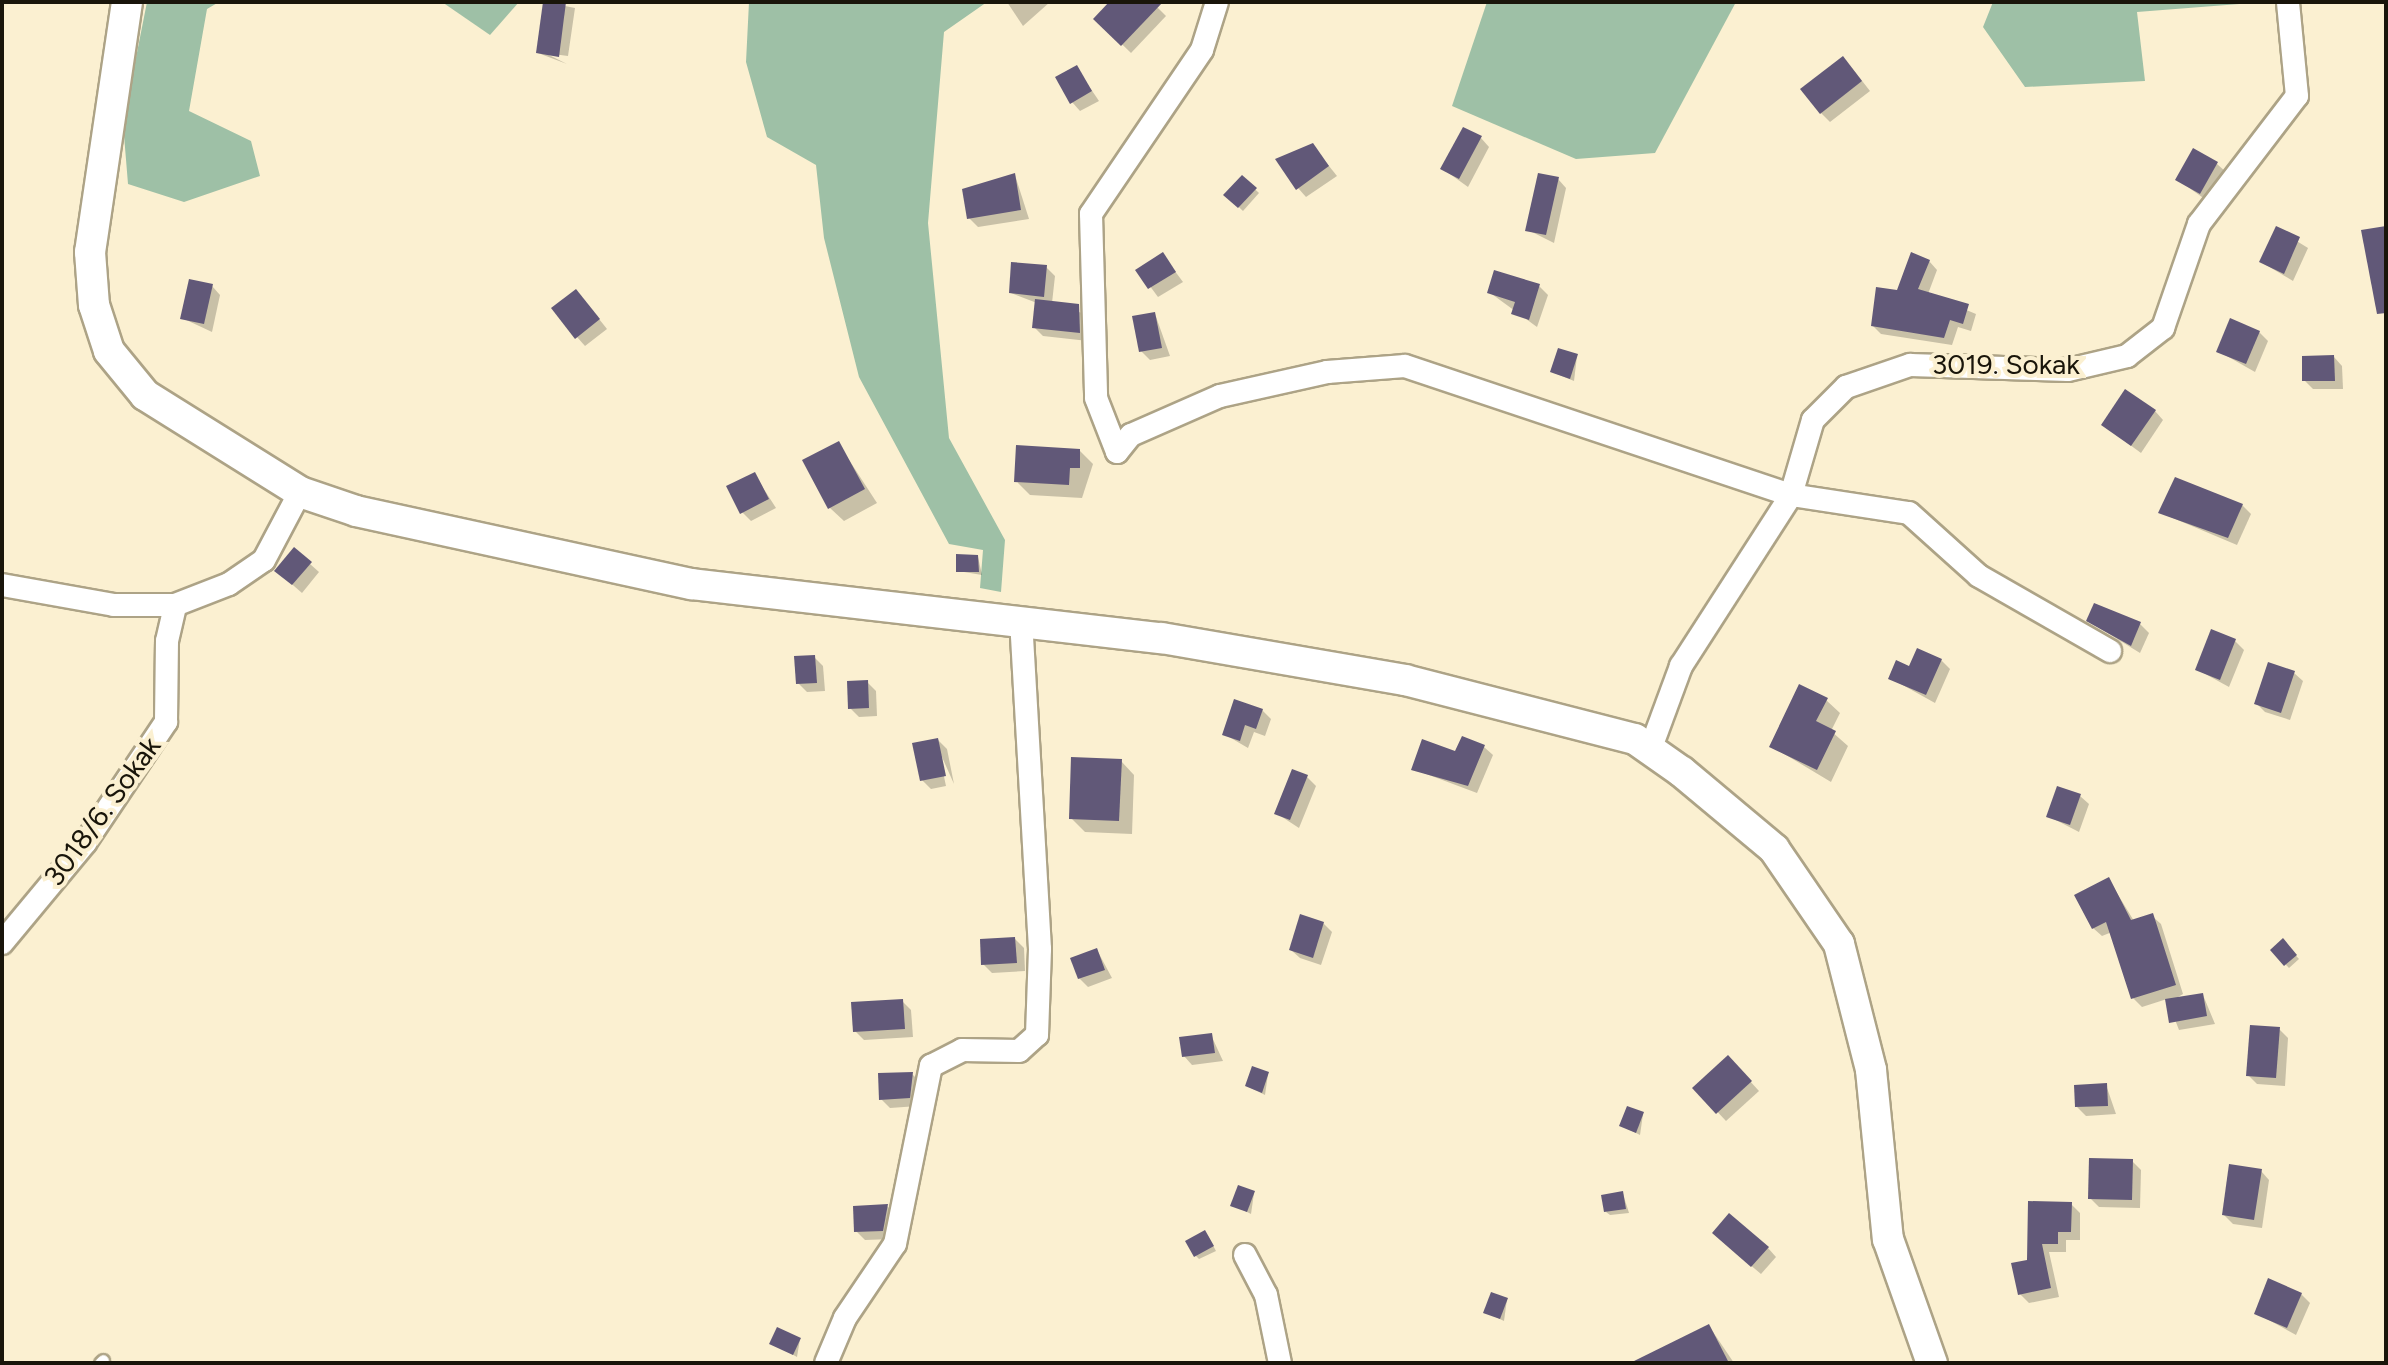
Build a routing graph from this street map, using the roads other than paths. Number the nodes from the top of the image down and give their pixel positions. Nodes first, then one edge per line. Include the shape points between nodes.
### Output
1 (127, 2) edge
2 (1217, 2) edge
3 (2288, 2) edge
4 (300, 492) junction
5 (1791, 495) junction
6 (2, 585) edge
7 (175, 605) junction
8 (1021, 621) junction
9 (2110, 651) dead end
10 (1650, 750) junction
11 (2, 943) edge
12 (1245, 1255) dead end
13 (826, 1363) edge
14 (1280, 1363) edge
15 (1932, 1363) edge

1 - 4 street via 90,252 94,305 109,351 145,395
2 - 5 street via 1202,50 1091,214 1096,398 1117,452 1131,435 1220,396 1327,372 1405,366
3 - 5 street, 3019. Sokak via 2297,96 2199,224 2163,328 2127,356 2068,370 1910,365 1846,387 1813,420
4 - 7 street via 264,560 229,584
4 - 8 street via 356,511 692,584
5 - 9 street via 1909,513 1979,576
5 - 10 street, 3019. Sokak via 1681,666
6 - 7 street via 114,605
7 - 11 street, 3018/6. Sokak via 167,641 166,722 85,843
8 - 10 street via 1405,680 1635,739
8 - 13 street via 1040,949 1037,1035 1019,1051 962,1050 931,1066 895,1244 845,1318
10 - 15 street via 1774,849 1839,944 1871,1070 1888,1239
12 - 14 street via 1266,1295

